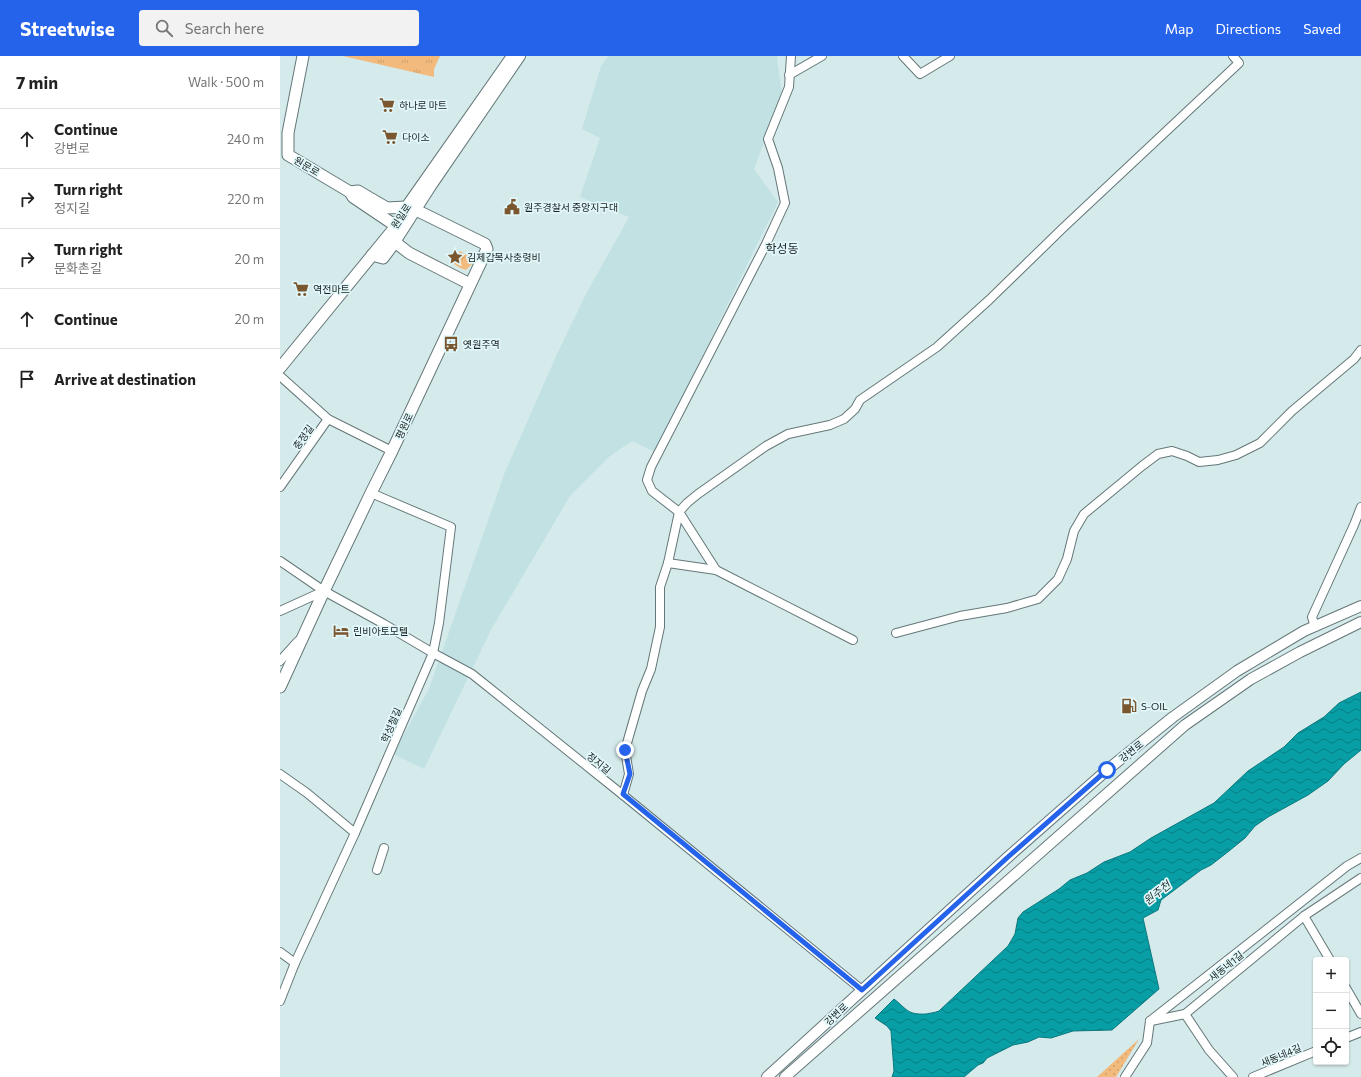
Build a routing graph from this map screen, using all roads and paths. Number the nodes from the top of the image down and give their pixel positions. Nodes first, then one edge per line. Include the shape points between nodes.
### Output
1 (304, 56) edge
2 (512, 56) edge
3 (520, 56) edge
4 (791, 56) edge
5 (822, 56) edge
6 (903, 56) edge
7 (950, 56) edge
8 (1233, 56) edge
9 (789, 75) junction
10 (284, 154) edge
11 (350, 192) junction
12 (411, 209) junction
13 (396, 226) junction
14 (395, 242) junction
15 (372, 255) junction
16 (470, 284) junction
17 (1361, 350) edge
18 (280, 368) edge
19 (280, 376) edge
20 (328, 419) junction
21 (392, 451) junction
22 (280, 487) edge
23 (371, 493) junction
24 (1361, 507) edge
25 (679, 512) junction
26 (280, 561) edge
27 (668, 563) junction
28 (716, 570) junction
29 (324, 591) junction
30 (1361, 606) edge
31 (280, 611) edge
32 (1361, 622) edge
33 (1315, 627) junction
34 (896, 633) dead end
35 (304, 634) junction
36 (853, 640) dead end
37 (433, 653) junction
38 (280, 661) edge
39 (280, 687) edge
40 (280, 774) edge
41 (623, 794) junction
42 (355, 833) junction
43 (384, 848) dead end
44 (1361, 858) edge
45 (377, 870) dead end
46 (1361, 878) edge
47 (1304, 916) junction
48 (280, 952) edge
49 (1328, 957) edge
50 (295, 963) junction
51 (862, 990) junction
52 (1349, 993) edge
53 (872, 999) junction
54 (280, 1001) edge
55 (1185, 1014) junction
56 (1361, 1014) edge
57 (1150, 1021) junction
58 (1361, 1032) edge
59 (1349, 1037) edge
60 (1313, 1052) edge
61 (767, 1077) edge
62 (785, 1077) edge
63 (1125, 1077) edge
64 (1233, 1077) edge
65 (1254, 1077) edge

1 - 10 main road, 원문로
2 - 12 street, 원일로
3 - 12 street via 431,186
4 - 9 street
5 - 9 street
6 - 7 street via 920,74
8 - 25 street via 1239,63 937,347 860,400 844,419 830,425 788,434 766,446 698,494
9 - 25 street via 788,87 768,138 778,168 785,203 651,467 647,480 652,491
10 - 11 main road, 원문로
11 - 12 main road, 원문로 via 358,191 386,208
11 - 13 main road, 원문로 via 353,198
12 - 13 street, 원일로
12 - 14 street
12 - 16 main road, 평원로 via 487,246
13 - 14 street
13 - 15 main road, 원일로
14 - 15 main road via 383,258
14 - 16 main road via 409,253
15 - 18 main road, 원일로
16 - 21 main road, 평원로
17 - 34 street via 1260,443 1236,455 1199,462 1172,451 1158,454 1142,466 1084,514 1074,531 1067,559 1058,579 1038,599
19 - 20 street
20 - 21 street
20 - 22 street, 충정길
21 - 23 main road, 평원로
23 - 29 main road, 평원로
23 - 37 street, 학성철길 via 451,527
24 - 33 street via 1312,618
25 - 27 street
25 - 28 street
26 - 29 street, 정지길
27 - 28 street
27 - 41 street via 660,587 660,627 651,669 625,750 630,774
28 - 36 street
29 - 31 street
29 - 35 main road, 평원로
29 - 37 street, 정지길
30 - 33 street, 강변로
32 - 53 street, 강변로 via 1251,679 1185,725
33 - 51 street, 강변로 via 1237,671 1173,717 1107,770 1002,862
35 - 38 street
35 - 39 main road, 평원로
37 - 41 street, 정지길 via 472,674
37 - 42 street, 학성철길
40 - 42 street
41 - 51 street, 정지길
42 - 50 street, 학성철길
43 - 45 street
44 - 57 street via 1347,866
46 - 47 street, 새동네1길
47 - 49 street
47 - 55 street, 새동네1길
48 - 50 street
50 - 54 street, 학성철길
51 - 53 street
51 - 61 street, 강변로
52 - 56 street
53 - 62 street, 강변로
55 - 57 street, 새동네1길
55 - 64 street via 1208,1050
57 - 63 street via 1147,1043
58 - 59 street
60 - 65 street, 새동네4길

